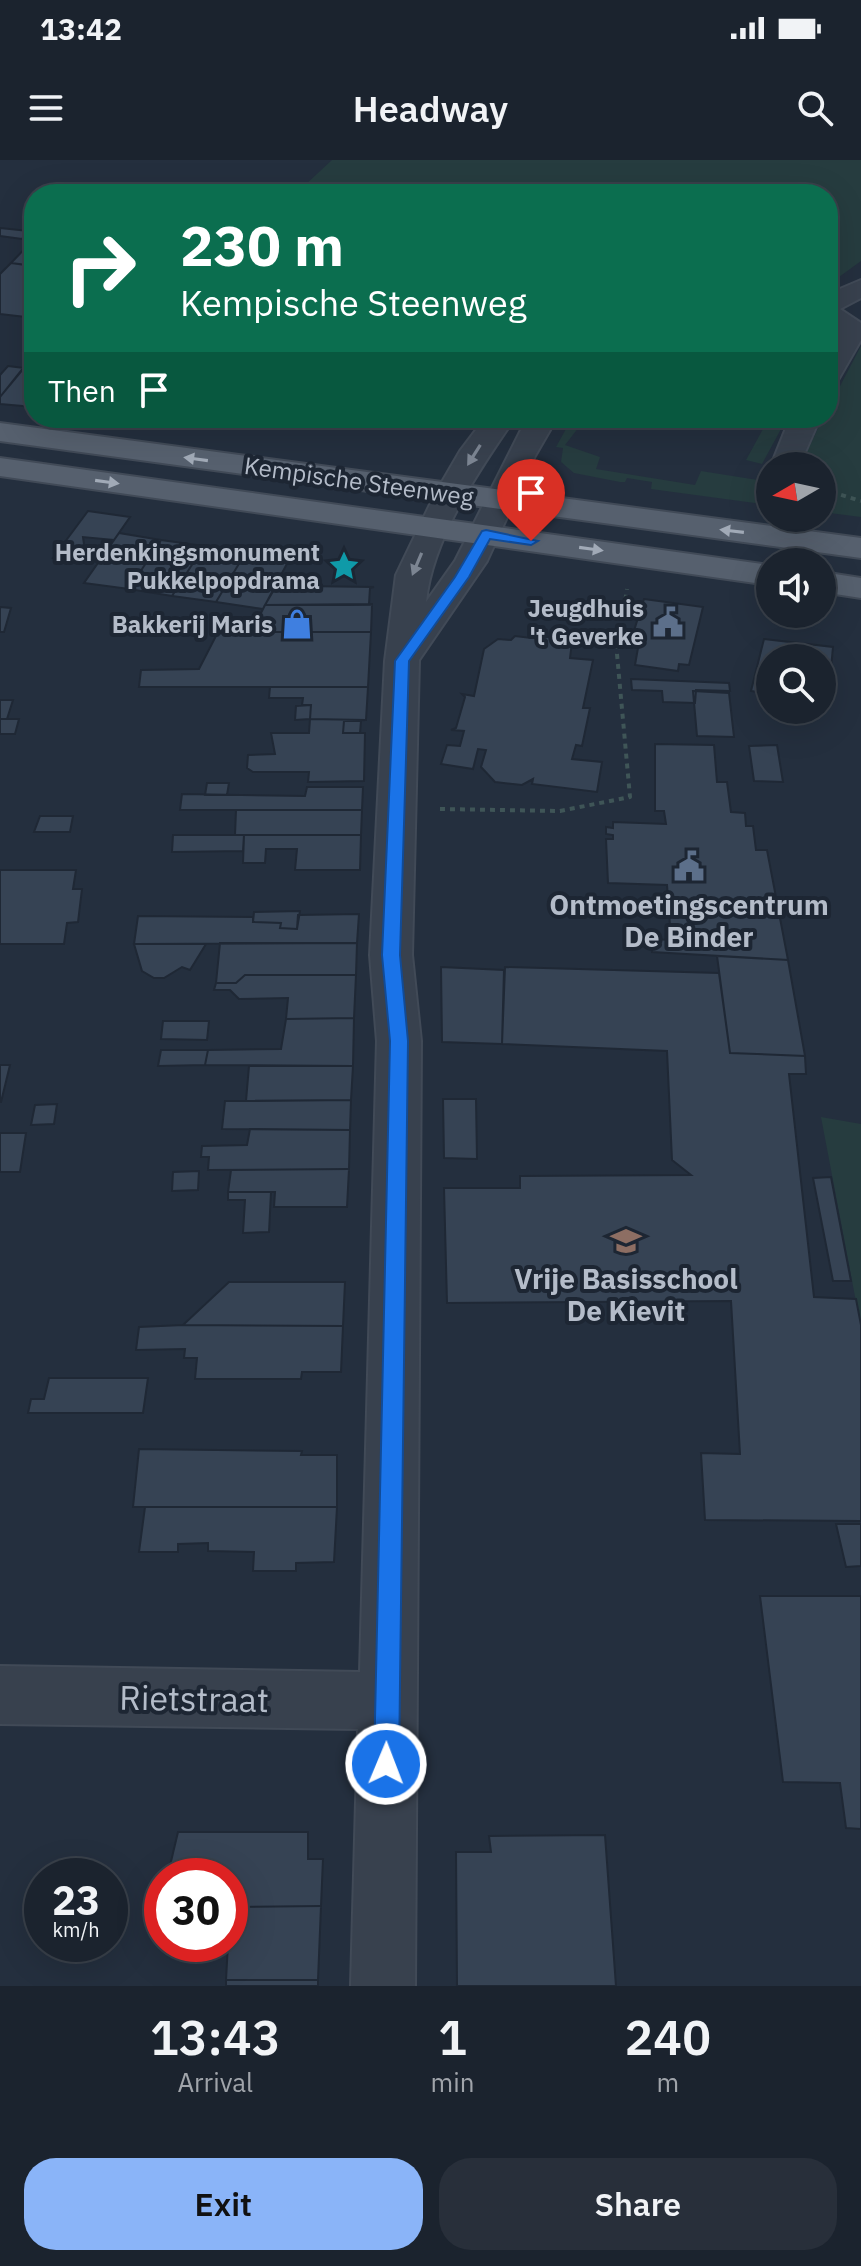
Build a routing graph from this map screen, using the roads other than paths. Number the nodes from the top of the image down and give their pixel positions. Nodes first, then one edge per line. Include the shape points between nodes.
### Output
1 (861, 288) edge
2 (838, 299) edge
3 (838, 320) edge
4 (838, 356) edge
5 (492, 428) edge
6 (537, 428) edge
7 (801, 428) edge
8 (0, 432) edge
9 (790, 452) edge
10 (0, 467) edge
11 (451, 494) junction
12 (500, 500) junction
13 (435, 527) junction
14 (486, 534) junction
15 (861, 548) edge
16 (756, 573) edge
17 (836, 584) edge
18 (861, 588) edge
19 (402, 661) junction
20 (0, 1695) edge
21 (387, 1701) junction
22 (383, 1986) edge

1 - 2 street
3 - 4 street via 853,330
5 -> 11 street
6 - 12 street
7 - 9 street
11 -> 8 main road, Kempische Steenweg
10 -> 13 main road, Kempische Steenweg
11 - 12 main road, Kempische Steenweg
11 - 13 street
12 - 14 street
15 -> 12 main road, Kempische Steenweg
13 - 14 main road, Kempische Steenweg
13 -> 19 street via 412,575
14 -> 16 main road, Kempische Steenweg
14 - 19 street
17 - 18 main road
19 - 21 street via 391,955 399,1041
20 - 21 street, Rietstraat
21 - 22 street

